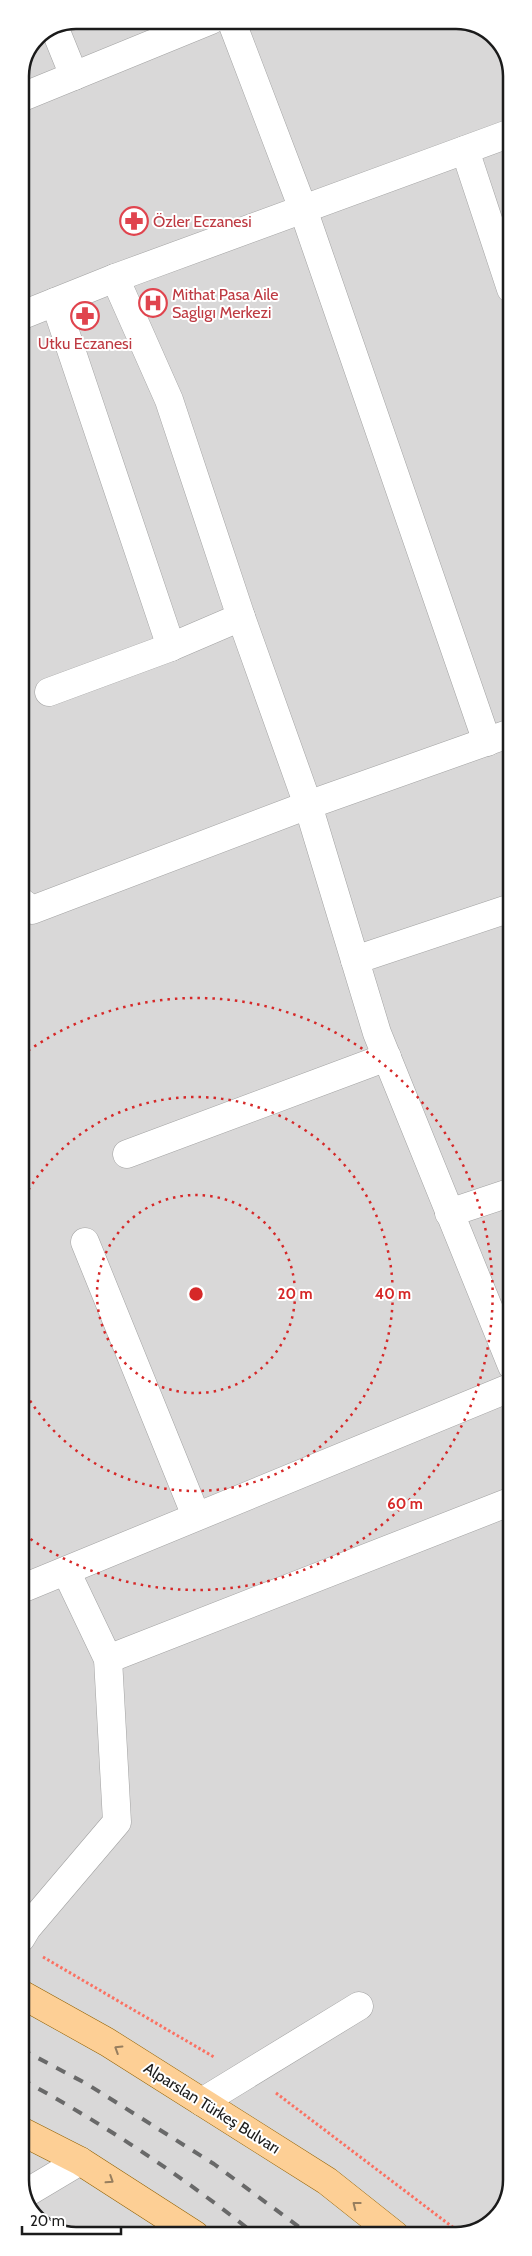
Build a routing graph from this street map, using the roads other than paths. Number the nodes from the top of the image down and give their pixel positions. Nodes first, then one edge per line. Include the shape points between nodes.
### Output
1 (189, 29) edge
2 (234, 29) edge
3 (57, 33) edge
4 (74, 76) junction
5 (29, 94) edge
6 (503, 136) edge
7 (465, 150) junction
8 (303, 209) junction
9 (503, 266) edge
10 (115, 278) junction
11 (55, 302) junction
12 (29, 312) edge
13 (241, 617) junction
14 (171, 647) junction
15 (49, 692) dead end
16 (499, 738) edge
17 (308, 805) junction
18 (29, 908) edge
19 (503, 911) edge
20 (355, 960) junction
21 (387, 1057) junction
22 (127, 1154) dead end
23 (503, 1195) edge
24 (449, 1213) junction
25 (85, 1242) dead end
26 (503, 1344) edge
27 (503, 1391) edge
28 (503, 1505) edge
29 (196, 1516) junction
30 (66, 1570) junction
31 (29, 1586) edge
32 (108, 1659) junction
33 (29, 1926) edge
34 (29, 1998) edge
35 (359, 2006) dead end
36 (202, 2102) junction
37 (29, 2136) edge
38 (80, 2162) junction
39 (30, 2191) edge
40 (182, 2227) edge
41 (385, 2227) edge

1 - 4 street
2 - 8 street
3 - 4 street
4 - 5 street
6 - 7 street
7 - 8 street
7 - 9 street
8 - 10 street
8 - 16 street
10 - 11 street
10 - 13 street via 169,400
11 - 12 street
11 - 14 street
13 - 14 street
13 - 17 street
14 - 15 street
16 - 17 street
17 - 18 street via 32,910
17 - 20 street
19 - 20 street
20 - 21 street
21 - 22 street
21 - 24 street
23 - 24 street
24 - 26 street
25 - 29 street
27 - 29 street
28 - 32 street
29 - 30 street
30 - 31 street
30 - 32 street
32 - 33 street via 117,1822
36 -> 34 main road, Alparslan Türkeş Bulvarı via 108,2042
35 - 36 street
41 -> 36 main road, Alparslan Türkeş Bulvarı via 327,2182
37 - 38 main road
38 - 39 street
38 -> 40 main road

